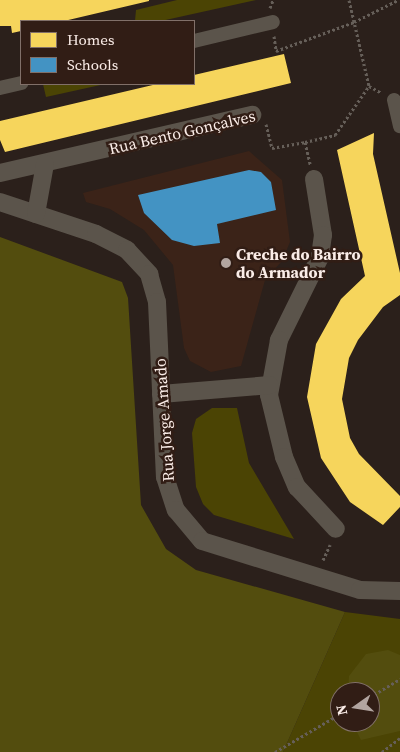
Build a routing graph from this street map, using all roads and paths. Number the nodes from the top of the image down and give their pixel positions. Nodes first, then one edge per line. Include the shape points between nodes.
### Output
1 (349, 0) edge
2 (398, 0) edge
3 (273, 22) joint
4 (354, 22) junction
5 (195, 42) edge
6 (20, 83) edge
7 (369, 86) junction
8 (0, 88) edge
9 (394, 100) joint
10 (252, 115) joint
11 (400, 126) edge
12 (305, 142) junction
13 (45, 164) junction
14 (0, 173) edge
15 (314, 179) joint
16 (0, 202) edge
17 (36, 214) junction
18 (270, 385) junction
19 (161, 394) junction
20 (336, 530) joint
21 (316, 576) junction
22 (400, 591) edge
23 (400, 679) edge
24 (380, 690) edge
25 (330, 720) edge
26 (400, 738) edge
27 (275, 752) edge
28 (382, 752) edge

1 - 4 path
2 - 4 path
3 - 4 path via 276,51
3 - 5 street
4 - 7 path
6 - 8 street
7 - 9 path
7 - 12 path via 335,135
9 - 11 street
10 - 12 path, Rua Bento Gonçalves via 264,113 272,148
10 - 13 street, Rua Bento Gonçalves
12 - 15 path
13 - 14 street, Rua Bento Gonçalves
13 - 17 street
15 - 18 street via 323,235 320,257 278,340
16 - 17 street
17 - 19 street, Rua Jorge Amado via 127,250 149,274 157,302
18 - 19 street
18 - 20 street via 284,457 297,486
19 - 21 street, Rua Jorge Amado via 165,478 176,510 196,535 202,541
20 - 21 path
21 - 22 street, Rua Jorge Amado via 360,590
23 - 24 path
25 - 27 path
26 - 28 path

